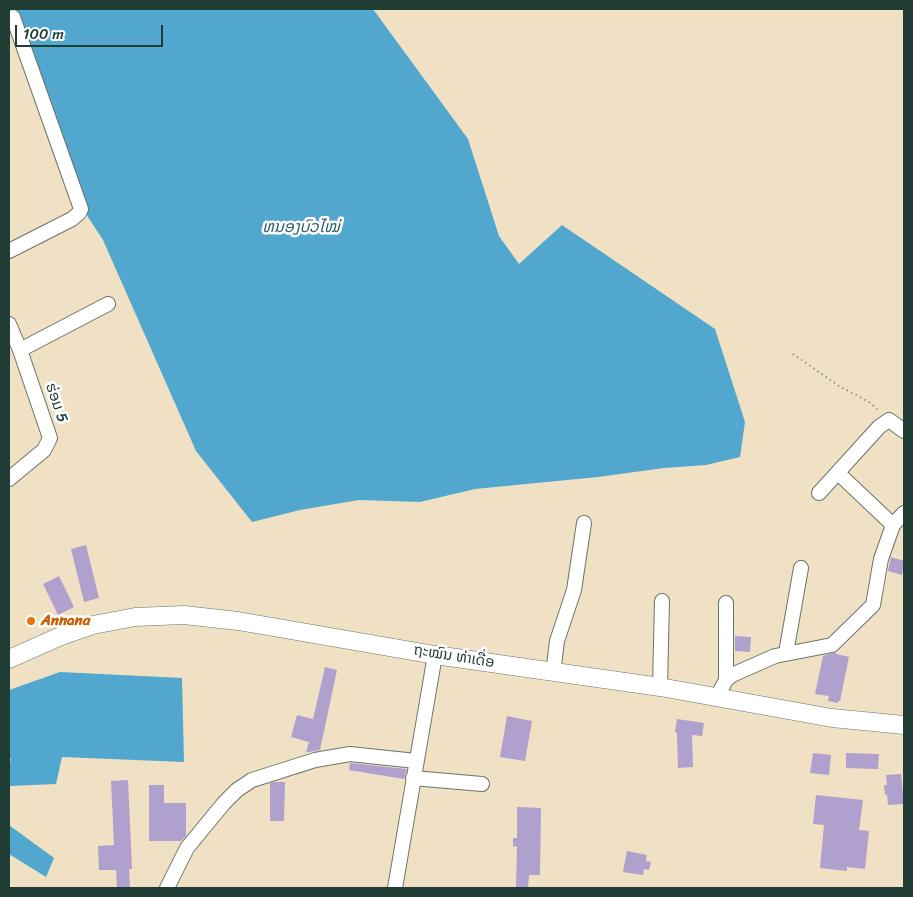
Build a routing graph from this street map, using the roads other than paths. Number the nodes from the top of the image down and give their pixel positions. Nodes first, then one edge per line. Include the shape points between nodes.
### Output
1 (13, 17) dead end
2 (9, 251) edge
3 (108, 304) dead end
4 (9, 324) edge
5 (20, 350) junction
6 (904, 431) edge
7 (838, 474) junction
8 (9, 479) edge
9 (819, 493) dead end
10 (904, 513) edge
11 (584, 523) dead end
12 (893, 525) junction
13 (801, 568) dead end
14 (662, 601) dead end
15 (726, 603) dead end
16 (786, 653) junction
17 (11, 654) edge
18 (435, 655) junction
19 (553, 673) junction
20 (726, 680) junction
21 (660, 687) junction
22 (717, 697) junction
23 (904, 725) edge
24 (416, 761) junction
25 (413, 778) junction
26 (482, 784) dead end
27 (167, 888) edge
28 (395, 888) edge

1 - 2 street via 81,208 72,219
3 - 5 street
4 - 5 street, ຮ່ອມ 5
5 - 8 street, ຮ່ອມ 5 via 50,438 44,450
6 - 7 street via 889,420
7 - 9 street
7 - 12 street
10 - 12 street
11 - 19 street via 574,590 557,641
12 - 16 street via 881,559 873,605 832,645
13 - 16 street
14 - 21 street
15 - 20 street
16 - 20 street
17 - 18 main road, ຖະໝົນ ທ່າເດື່ອ via 93,625 135,617 184,615 238,621
18 - 19 main road, ຖະໝົນ ທ່າເດື່ອ
18 - 24 street
19 - 21 main road, ຖະໝົນ ທ່າເດື່ອ
20 - 22 street
21 - 22 main road, ຖະໝົນ ທ່າເດື່ອ
22 - 23 main road, ຖະໝົນ ທ່າເດື່ອ via 832,718
24 - 25 street
24 - 27 street via 350,754 315,760 252,780 224,803 187,848
25 - 26 street
25 - 28 street

